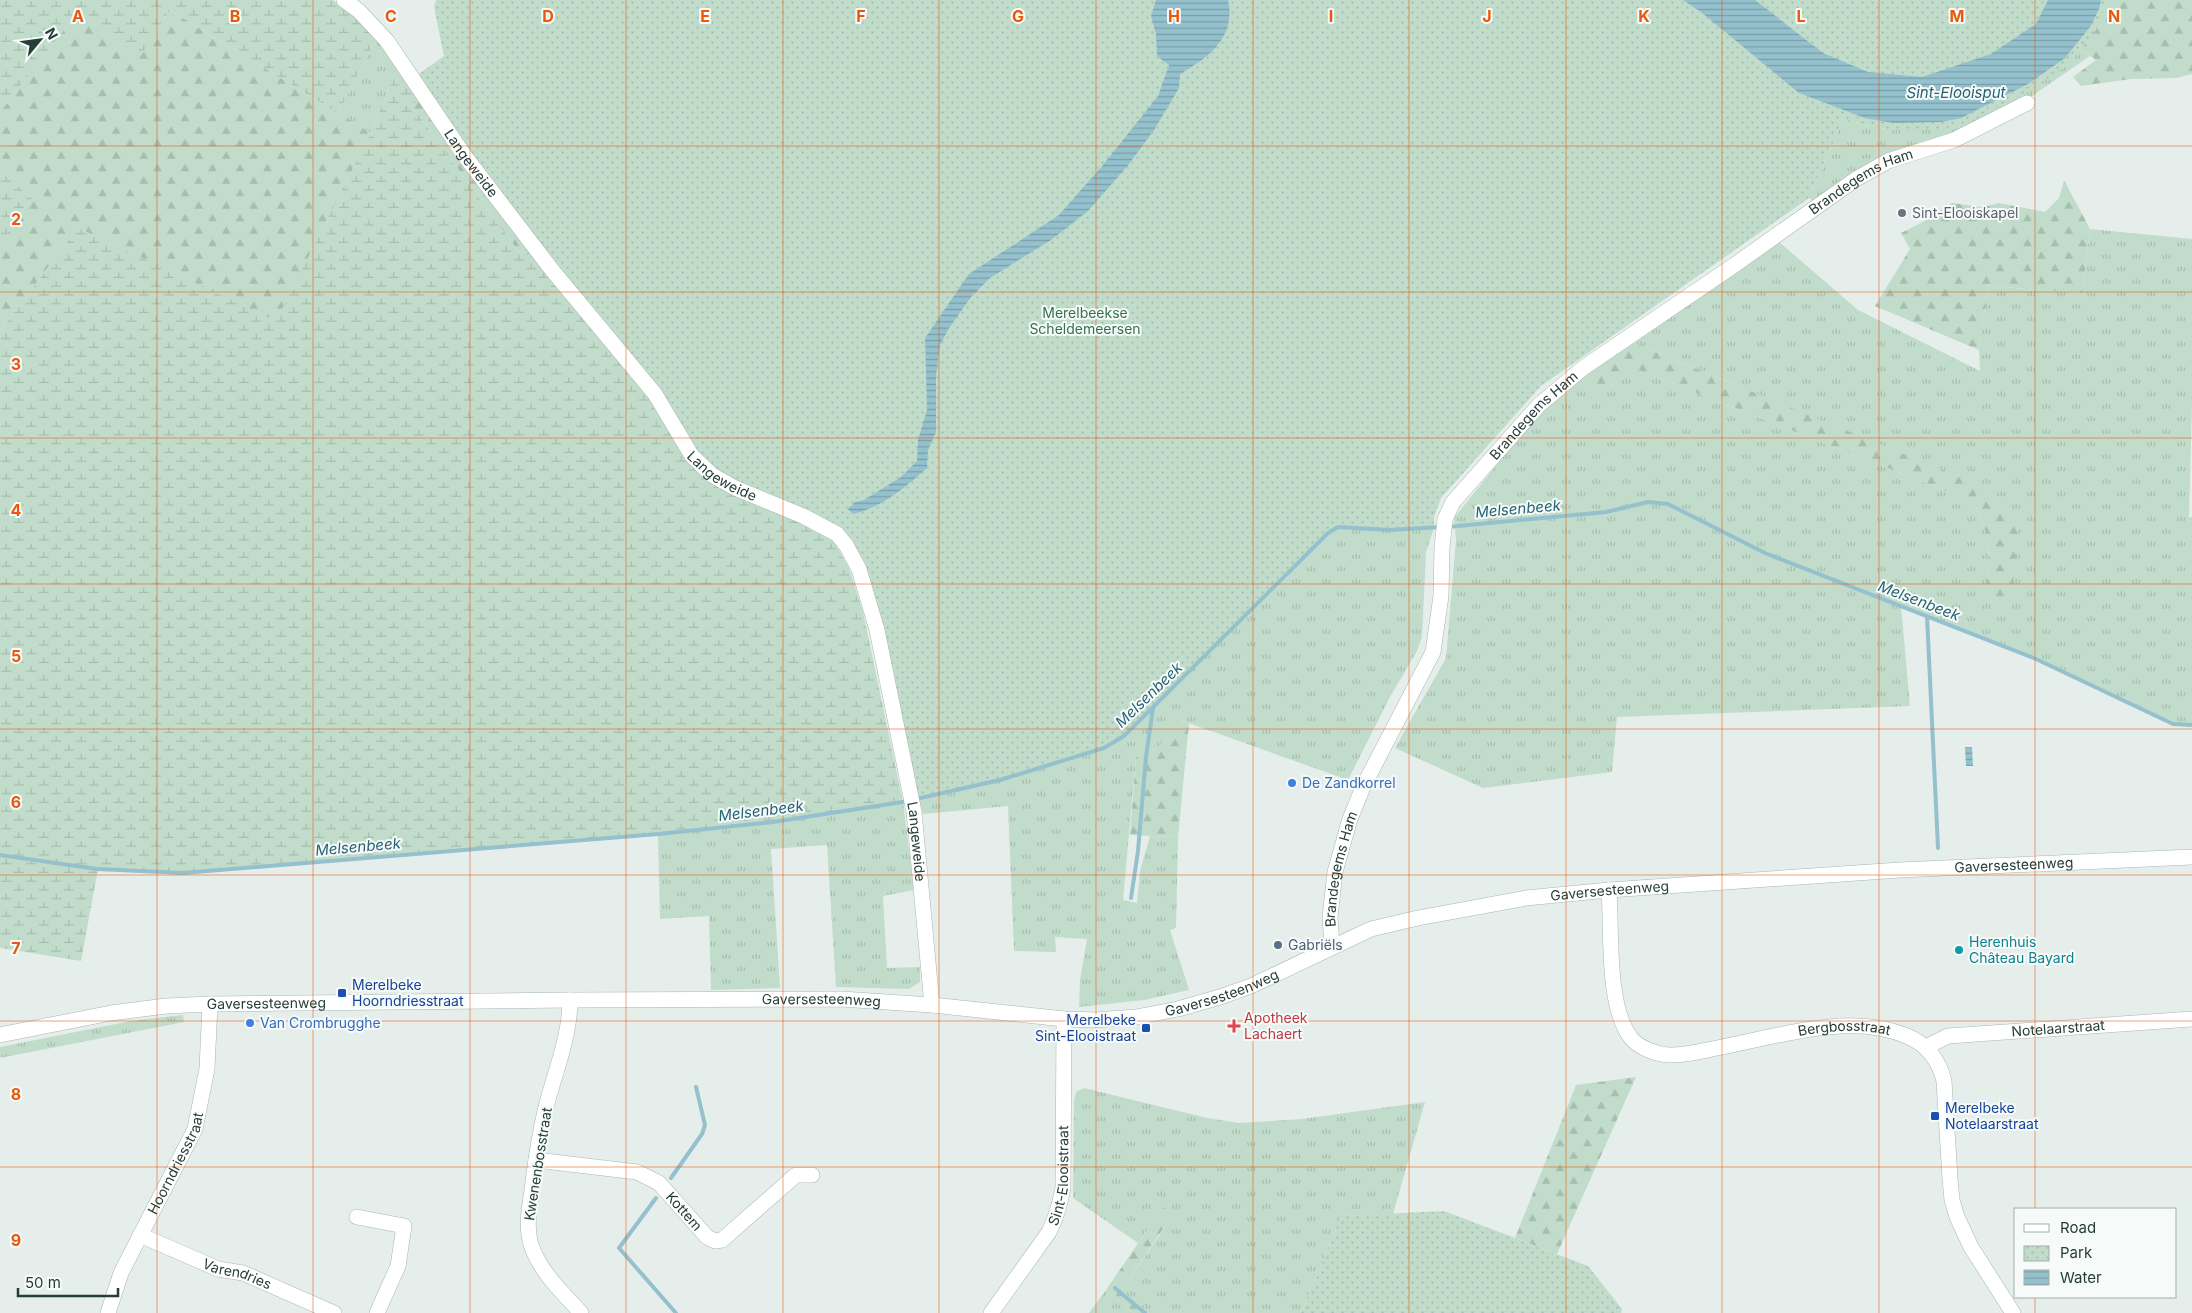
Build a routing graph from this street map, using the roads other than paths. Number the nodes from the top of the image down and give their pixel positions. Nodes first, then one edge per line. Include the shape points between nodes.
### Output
1 (344, 0) edge
2 (2027, 103) dead end
3 (2192, 857) edge
4 (1610, 890) junction
5 (1332, 947) junction
6 (570, 1000) junction
7 (210, 1004) junction
8 (932, 1005) junction
9 (1064, 1018) junction
10 (2192, 1019) edge
11 (0, 1035) edge
12 (1926, 1047) junction
13 (536, 1160) junction
14 (812, 1175) dead end
15 (357, 1217) dead end
16 (140, 1235) junction
17 (314, 1309) edge
18 (108, 1313) edge
19 (334, 1313) edge
20 (377, 1313) edge
21 (582, 1313) edge
22 (991, 1313) edge
23 (2013, 1313) edge

1 - 8 street, Langeweide via 387,41 464,155 552,270 655,394 692,456 712,475 803,516 836,534 846,545 859,569 877,630 913,808
2 - 5 street, Brandegems Ham via 1954,140 1888,161 1856,179 1583,368 1538,405 1453,502 1445,519 1441,596 1433,652 1363,787 1350,819 1335,872 1330,917
3 - 4 street, Gaversesteenweg via 1900,870
4 - 5 street, Gaversesteenweg via 1526,898 1426,916 1370,930
4 - 12 street, Bergbosstraat via 1616,1003 1620,1021 1632,1040 1648,1050 1668,1055 1696,1052 1829,1027 1865,1026 1892,1030
5 - 9 street, Gaversesteenweg via 1251,986 1178,1008 1136,1017
6 - 7 street, Gaversesteenweg
6 - 8 street, Gaversesteenweg via 841,1000
6 - 13 street, Kwenenbosstraat via 568,1027
7 - 11 street, Gaversesteenweg via 110,1012
7 - 16 street, Hoorndriesstraat via 208,1069 195,1129
8 - 9 street, Gaversesteenweg
9 - 22 street, Sint-Elooistraat via 1063,1188 1060,1203 1048,1232
10 - 12 street, Notelaarstraat via 1948,1036
12 - 23 street, Bergbosstraat via 1935,1057 1944,1081 1951,1186 1957,1217 1970,1247
13 - 14 street, Kottem via 637,1172 659,1183 707,1237 715,1241 722,1240 796,1175
13 - 21 street, Kwenenbosstraat via 528,1227 532,1248 550,1279
15 - 20 street via 404,1226 398,1266
16 - 17 street, Varendries via 218,1269 243,1273
16 - 18 street, Hoorndriesstraat via 121,1273
17 - 19 street, Varendries

